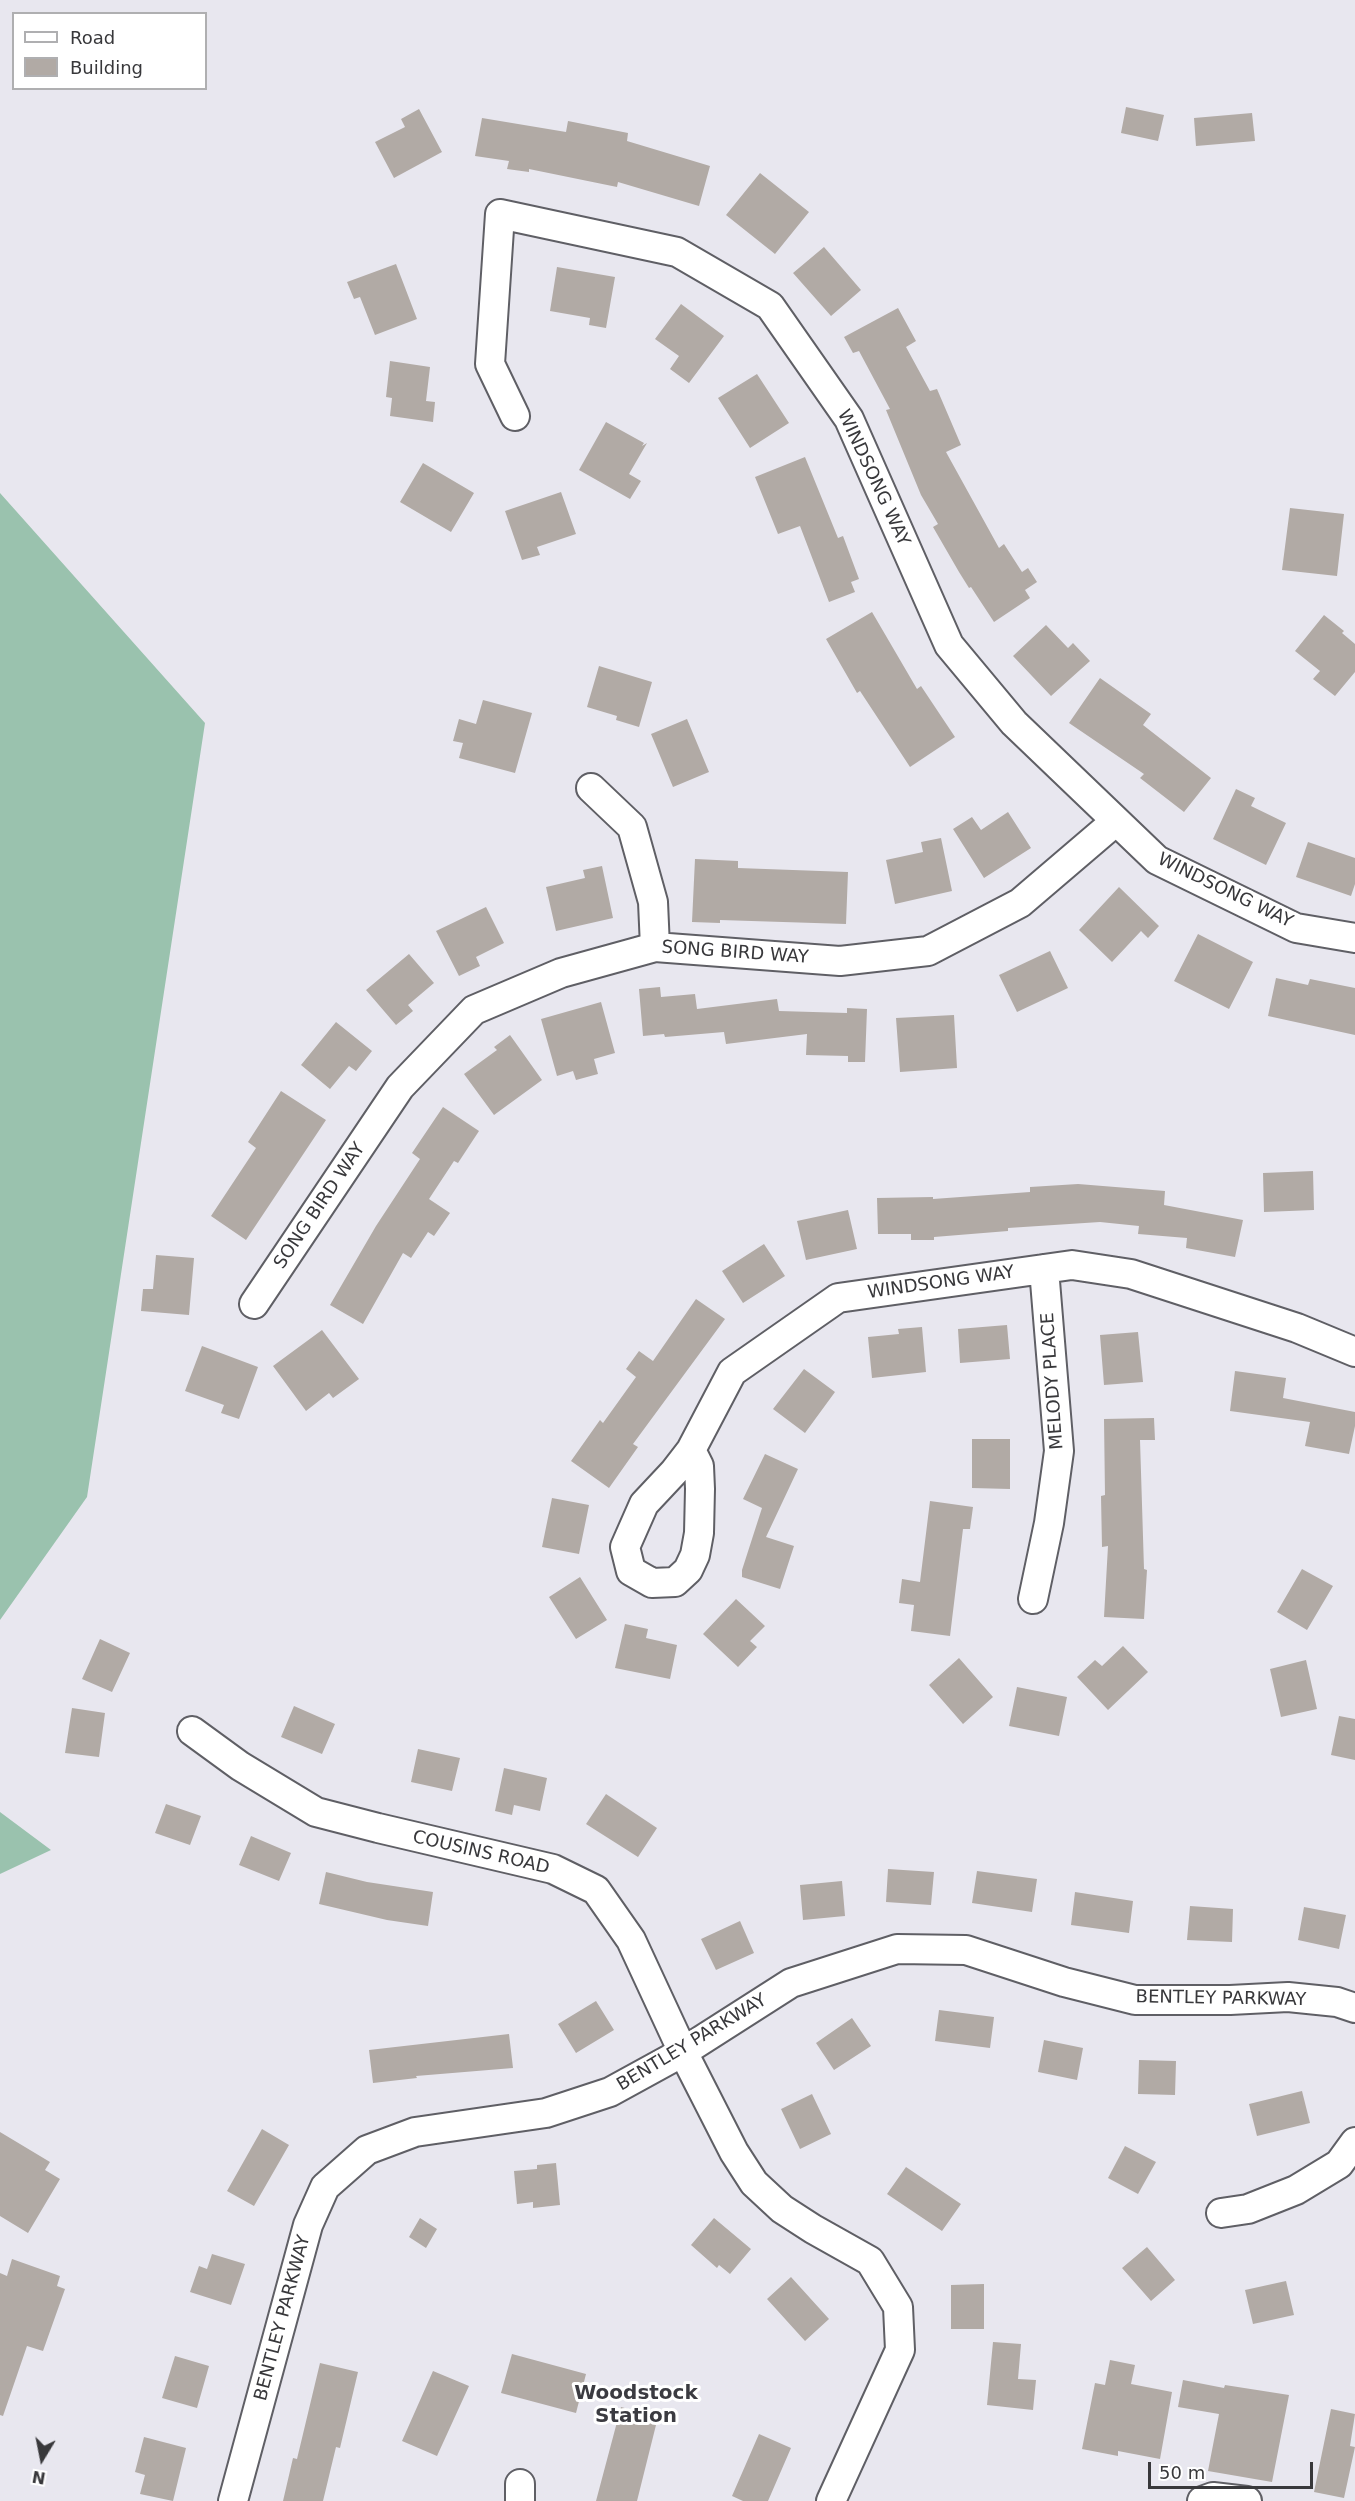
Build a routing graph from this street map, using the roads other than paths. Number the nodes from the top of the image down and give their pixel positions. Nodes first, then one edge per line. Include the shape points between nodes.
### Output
1 (515, 416) dead end
2 (591, 788) dead end
3 (1116, 821) junction
4 (1355, 939) edge
5 (655, 947) junction
6 (1044, 1269) junction
7 (254, 1304) dead end
8 (1355, 1352) edge
9 (691, 1450) dead end
10 (1033, 1599) dead end
11 (192, 1731) dead end
12 (1355, 2008) edge
13 (683, 2052) junction
14 (1355, 2142) edge
15 (1221, 2212) dead end
16 (233, 2501) edge
17 (831, 2501) edge
18 (1202, 2501) edge
19 (1247, 2501) edge

1 - 3 street, WINDSONG WAY via 490,364 500,214 676,252 770,306 849,419 949,645 1014,723
2 - 5 street via 632,827 653,902
3 - 4 street, WINDSONG WAY via 1157,860 1296,928
3 - 5 street, SONG BIRD WAY via 1020,903 928,951 840,961
5 - 7 street, SONG BIRD WAY via 561,973 474,1010 400,1087
6 - 8 street, WINDSONG WAY via 1072,1265 1131,1274 1297,1328
6 - 9 street, WINDSONG WAY via 838,1298 732,1372
6 - 10 street, MELODY PLACE via 1059,1451
11 - 13 street, COUSINS ROAD via 240,1766 316,1812 553,1869 596,1890 631,1940
12 - 13 street, BENTLEY PARKWAY via 1337,2002 1288,1997 1135,2000 966,1950 897,1949 791,1983
13 - 16 street, BENTLEY PARKWAY via 610,2092 546,2113 415,2132 367,2150 326,2187 308,2225
13 - 17 street, COUSINS ROAD via 754,2183 782,2209 870,2261 898,2307 900,2350
14 - 15 street via 1339,2164 1296,2190 1248,2209
18 - 19 street via 1213,2497

